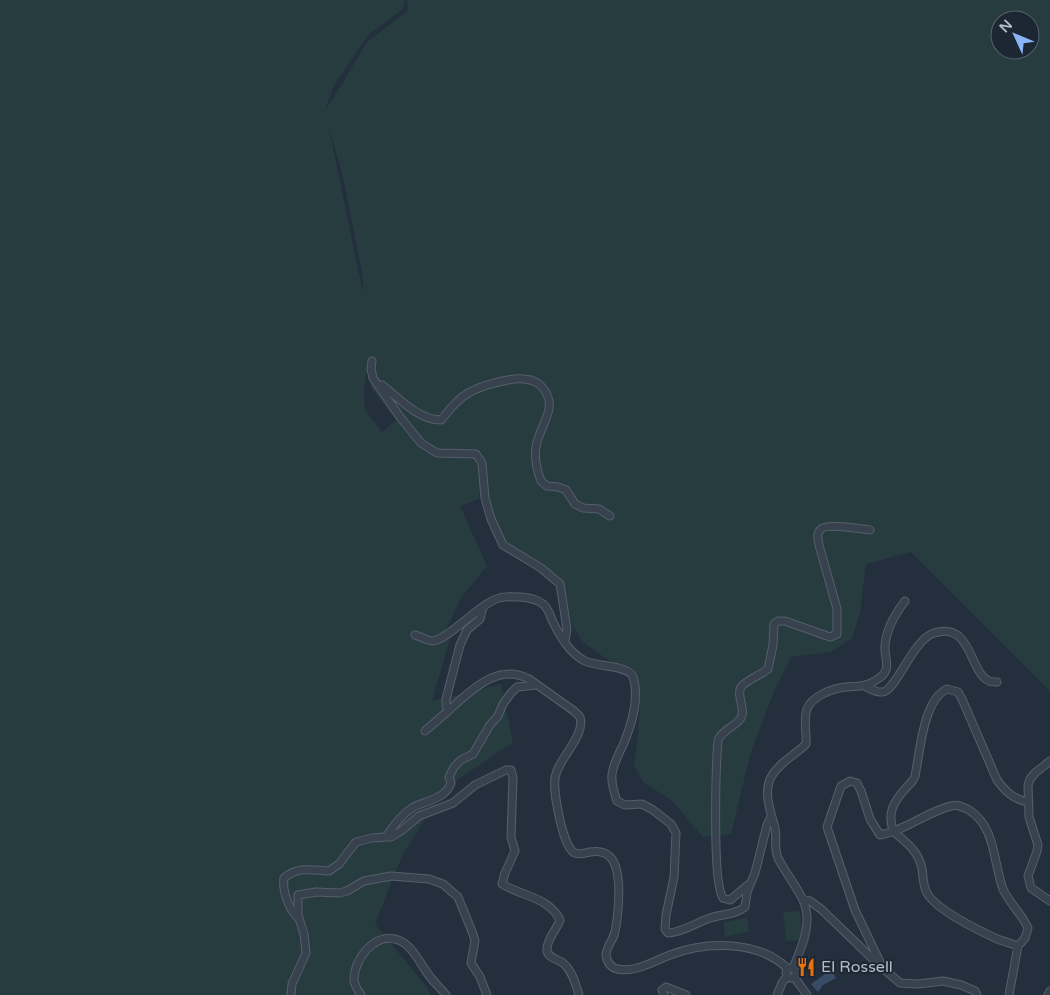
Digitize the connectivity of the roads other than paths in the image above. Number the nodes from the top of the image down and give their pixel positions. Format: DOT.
graph roads {
  1 [pos="372,361"];
  2 [pos="377,383"];
  3 [pos="610,516"];
  4 [pos="870,530"];
  5 [pos="905,601"];
  6 [pos="483,607"];
  7 [pos="415,634"];
  8 [pos="564,642"];
  9 [pos="996,682"];
  10 [pos="536,685"];
  11 [pos="864,686"];
  12 [pos="448,710"];
  13 [pos="425,730"];
  14 [pos="1050,761"];
  15 [pos="1028,802"];
  16 [pos="771,817"];
  17 [pos="894,832"];
  18 [pos="386,837"];
  19 [pos="753,878"];
  20 [pos="803,899"];
  21 [pos="1050,901"];
  22 [pos="299,919"];
  23 [pos="1018,946"];
  24 [pos="878,964"];
  25 [pos="790,973"];
  26 [pos="1050,991"];
  27 [pos="291,995"];
  28 [pos="360,995"];
  29 [pos="446,995"];
  30 [pos="488,995"];
  31 [pos="578,995"];
  32 [pos="664,995"];
  33 [pos="686,995"];
  34 [pos="777,995"];
  35 [pos="807,995"];
  36 [pos="977,995"];
  37 [pos="1008,995"];
  38 [pos="1048,995"];
  1 -- 2 [label="street"];
  2 -- 3 [label="street"];
  2 -- 8 [label="street"];
  4 -- 19 [label="street"];
  5 -- 11 [label="street"];
  6 -- 7 [label="street"];
  6 -- 8 [label="street"];
  6 -- 12 [label="street"];
  8 -- 19 [label="street"];
  9 -- 11 [label="street"];
  10 -- 12 [label="street"];
  10 -- 18 [label="street"];
  10 -- 25 [label="street"];
  11 -- 16 [label="street"];
  12 -- 13 [label="street"];
  14 -- 15 [label="street"];
  15 -- 17 [label="street"];
  15 -- 21 [label="street"];
  16 -- 19 [label="street"];
  16 -- 20 [label="street"];
  17 -- 23 [label="street"];
  17 -- 23 [label="street"];
  17 -- 24 [label="street"];
  18 -- 22 [label="street"];
  18 -- 31 [label="street"];
  20 -- 24 [label="street"];
  20 -- 25 [label="street"];
  22 -- 27 [label="street"];
  22 -- 30 [label="street"];
  23 -- 37 [label="street"];
  24 -- 36 [label="street"];
  25 -- 34 [label="street"];
  25 -- 35 [label="street"];
  26 -- 38 [label="street"];
  28 -- 29 [label="street"];
  32 -- 33 [label="street"];
}
